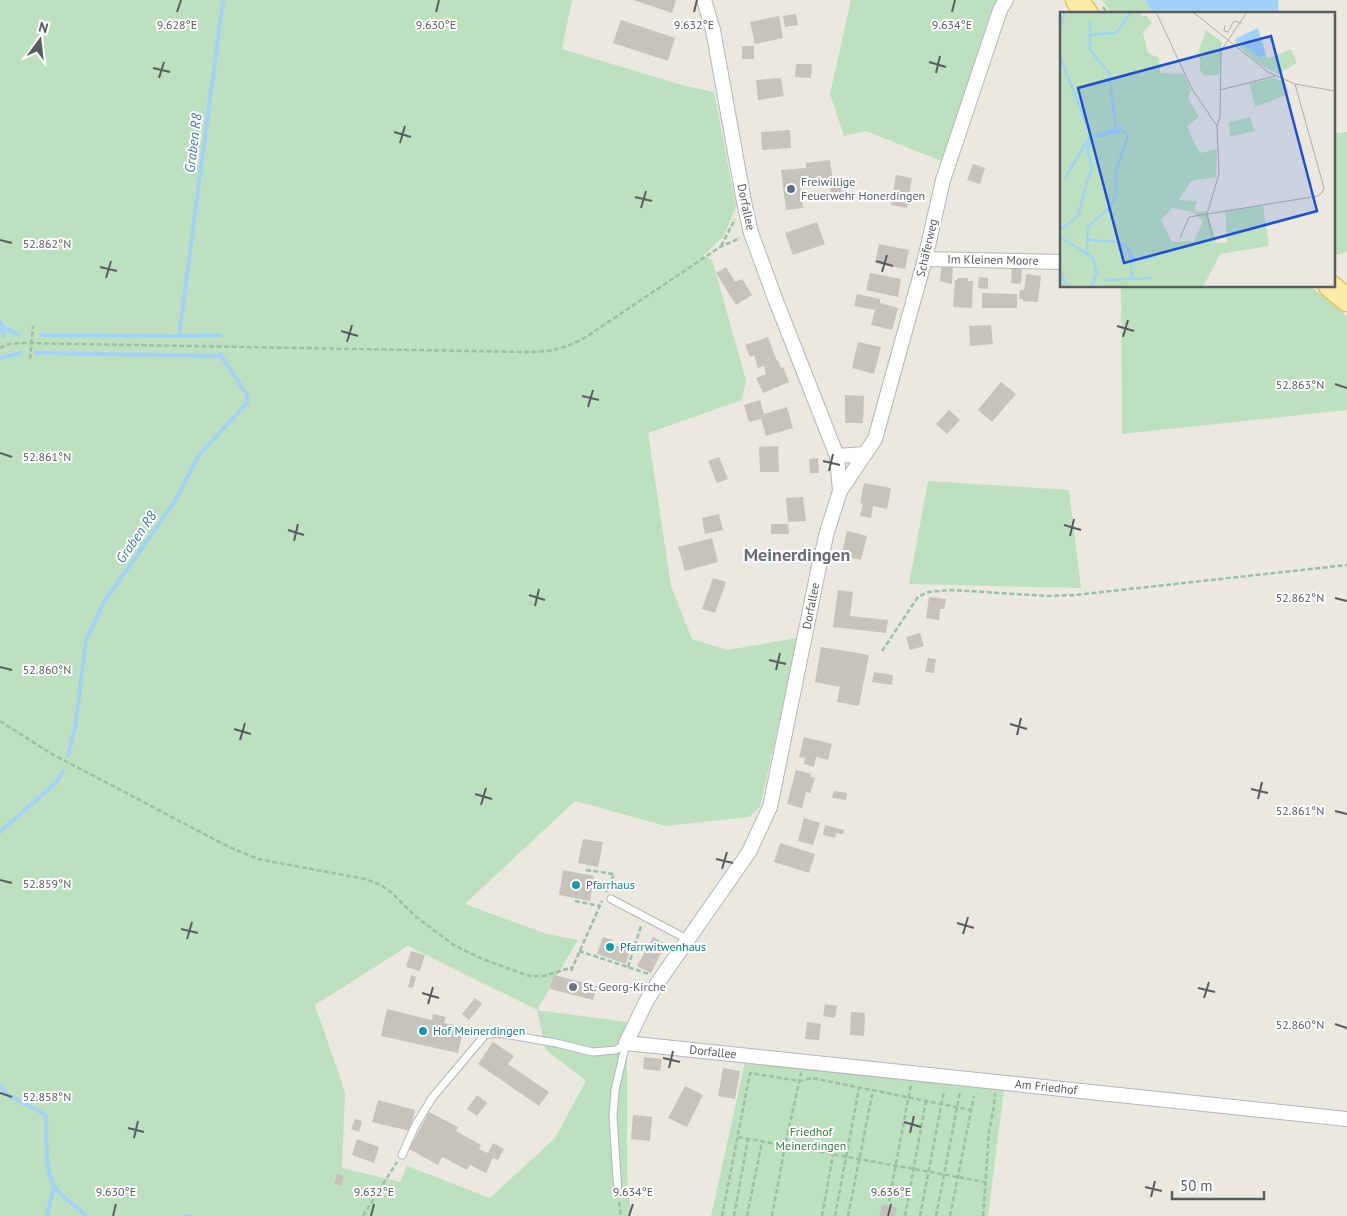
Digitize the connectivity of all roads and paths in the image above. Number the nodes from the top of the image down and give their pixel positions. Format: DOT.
graph roads {
  1 [pos="704,0"];
  2 [pos="1006,0"];
  3 [pos="1077,0"];
  4 [pos="1086,12"];
  5 [pos="744,202"];
  6 [pos="752,233"];
  7 [pos="720,247"];
  8 [pos="925,259"];
  9 [pos="1060,262"];
  10 [pos="1332,288"];
  11 [pos="1347,300"];
  12 [pos="33,326"];
  13 [pos="31,343"];
  14 [pos="0,348"];
  15 [pos="30,359"];
  16 [pos="865,454"];
  17 [pos="837,456"];
  18 [pos="840,491"];
  19 [pos="1347,565"];
  20 [pos="882,651"];
  21 [pos="0,721"];
  22 [pos="586,870"];
  23 [pos="611,900"];
  24 [pos="575,901"];
  25 [pos="600,906"];
  26 [pos="645,917"];
  27 [pos="687,939"];
  28 [pos="579,951"];
  29 [pos="628,967"];
  30 [pos="661,978"];
  31 [pos="626,1043"];
  32 [pos="744,1055"];
  33 [pos="804,1062"];
  34 [pos="913,1073"];
  35 [pos="800,1081"];
  36 [pos="996,1082"];
  37 [pos="859,1088"];
  38 [pos="873,1090"];
  39 [pos="944,1091"];
  40 [pos="960,1092"];
  41 [pos="974,1096"];
  42 [pos="908,1097"];
  43 [pos="926,1101"];
  44 [pos="941,1104"];
  45 [pos="957,1108"];
  46 [pos="971,1110"];
  47 [pos="1347,1119"];
  48 [pos="738,1137"];
  49 [pos="748,1139"];
  50 [pos="762,1142"];
  51 [pos="785,1146"];
  52 [pos="402,1155"];
  53 [pos="833,1155"];
  54 [pos="846,1157"];
  55 [pos="860,1160"];
  56 [pos="896,1166"];
  57 [pos="913,1169"];
  58 [pos="928,1172"];
  59 [pos="944,1175"];
  60 [pos="957,1178"];
  61 [pos="985,1182"];
  62 [pos="618,1193"];
  63 [pos="889,1200"];
  64 [pos="363,1216"];
  65 [pos="621,1216"];
  66 [pos="722,1216"];
  67 [pos="734,1216"];
  68 [pos="748,1216"];
  69 [pos="772,1216"];
  70 [pos="822,1216"];
  71 [pos="835,1216"];
  72 [pos="848,1216"];
  73 [pos="905,1216"];
  74 [pos="920,1216"];
  75 [pos="936,1216"];
  76 [pos="950,1216"];
  77 [pos="983,1216"];
  1 -- 5 [label="street, Dorfallee"];
  2 -- 8 [label="street, Schäferweg"];
  3 -- 4 [label="main road"];
  5 -- 6 [label="street, Dorfallee"];
  5 -- 7 [label="path"];
  6 -- 7 [label="path"];
  6 -- 17 [label="street, Dorfallee"];
  7 -- 13 [label="path"];
  8 -- 9 [label="street, Im Kleinen Moore"];
  8 -- 16 [label="street, Schäferweg"];
  10 -- 11 [label="main road"];
  12 -- 13 [label="path"];
  13 -- 14 [label="path"];
  13 -- 15 [label="path"];
  16 -- 17 [label="street"];
  16 -- 18 [label="street, Schäferweg"];
  17 -- 18 [label="street, Dorfallee"];
  18 -- 27 [label="street, Dorfallee"];
  19 -- 20 [label="path"];
  21 -- 28 [label="path"];
  22 -- 25 [label="path"];
  23 -- 26 [label="lane"];
  24 -- 25 [label="path"];
  25 -- 28 [label="path"];
  26 -- 27 [label="lane"];
  26 -- 29 [label="path"];
  27 -- 30 [label="street, Dorfallee"];
  28 -- 29 [label="path"];
  29 -- 30 [label="path"];
  30 -- 31 [label="street, Dorfallee"];
  31 -- 32 [label="street, Dorfallee"];
  31 -- 52 [label="lane"];
  31 -- 62 [label="lane"];
  32 -- 33 [label="street, Am Friedhof"];
  33 -- 34 [label="street, Am Friedhof"];
  33 -- 35 [label="path"];
  34 -- 36 [label="street, Am Friedhof"];
  34 -- 42 [label="path"];
  35 -- 37 [label="path"];
  35 -- 48 [label="path"];
  35 -- 51 [label="path"];
  36 -- 47 [label="street, Am Friedhof"];
  36 -- 61 [label="path"];
  37 -- 38 [label="path"];
  37 -- 54 [label="path"];
  38 -- 42 [label="path"];
  38 -- 55 [label="path"];
  39 -- 44 [label="path"];
  40 -- 45 [label="path"];
  41 -- 46 [label="path"];
  42 -- 43 [label="path"];
  42 -- 56 [label="path"];
  43 -- 44 [label="path"];
  43 -- 57 [label="path"];
  44 -- 45 [label="path"];
  44 -- 58 [label="path"];
  45 -- 46 [label="path"];
  45 -- 59 [label="path"];
  46 -- 60 [label="path"];
  48 -- 49 [label="path"];
  48 -- 66 [label="path"];
  49 -- 50 [label="path"];
  49 -- 67 [label="path"];
  50 -- 51 [label="path"];
  50 -- 68 [label="path"];
  51 -- 53 [label="path"];
  51 -- 69 [label="path"];
  52 -- 64 [label="path"];
  53 -- 54 [label="path"];
  53 -- 70 [label="path"];
  54 -- 55 [label="path"];
  54 -- 71 [label="path"];
  55 -- 56 [label="path"];
  55 -- 72 [label="path"];
  56 -- 57 [label="path"];
  56 -- 63 [label="path"];
  57 -- 58 [label="path"];
  57 -- 73 [label="path"];
  58 -- 59 [label="path"];
  58 -- 74 [label="path"];
  59 -- 60 [label="path"];
  59 -- 75 [label="path"];
  60 -- 61 [label="path"];
  60 -- 76 [label="path"];
  61 -- 77 [label="path"];
  62 -- 65 [label="path"];
}
